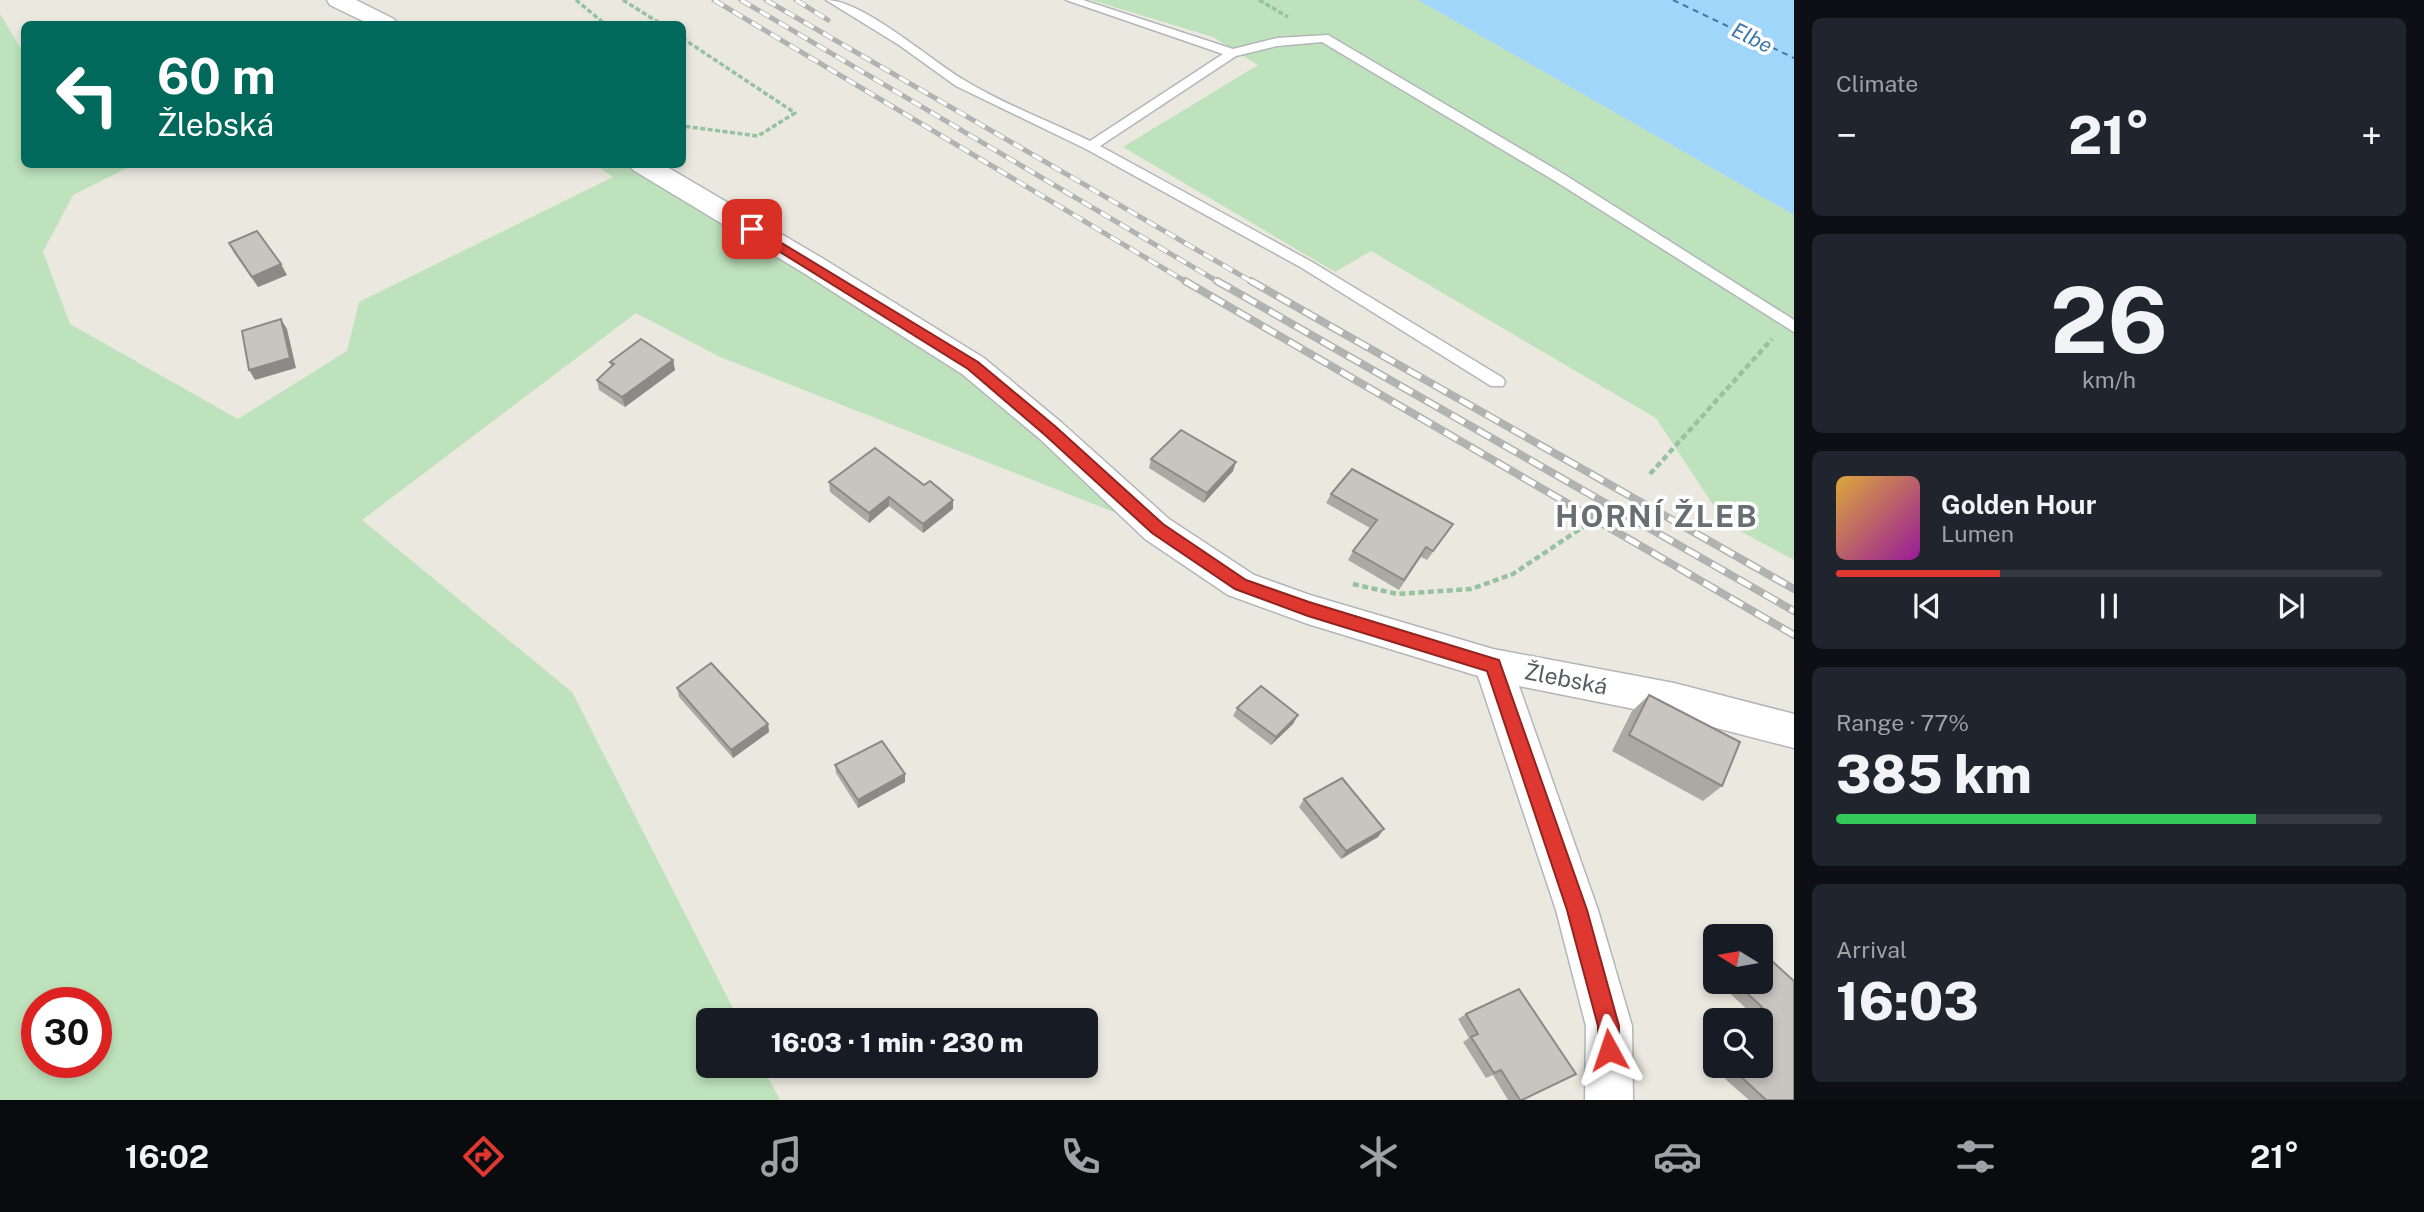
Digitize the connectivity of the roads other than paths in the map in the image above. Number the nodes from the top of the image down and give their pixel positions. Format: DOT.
graph roads {
  1 [pos="338,0"];
  2 [pos="832,0"];
  3 [pos="1072,0"];
  4 [pos="380,21"];
  5 [pos="1232,53"];
  6 [pos="1091,146"];
  7 [pos="649,168"];
  8 [pos="1790,325"];
  9 [pos="1497,382"];
  10 [pos="1493,666"];
  11 [pos="1794,731"];
  12 [pos="1609,1100"];
  1 -- 4 [label="street"];
  2 -- 6 [label="lane"];
  3 -- 5 [label="lane"];
  5 -- 6 [label="lane"];
  5 -- 8 [label="lane"];
  6 -- 9 [label="lane"];
  7 -- 10 [label="street, Žlebská"];
  10 -- 11 [label="street, Žlebská"];
  10 -- 12 [label="street"];
}
